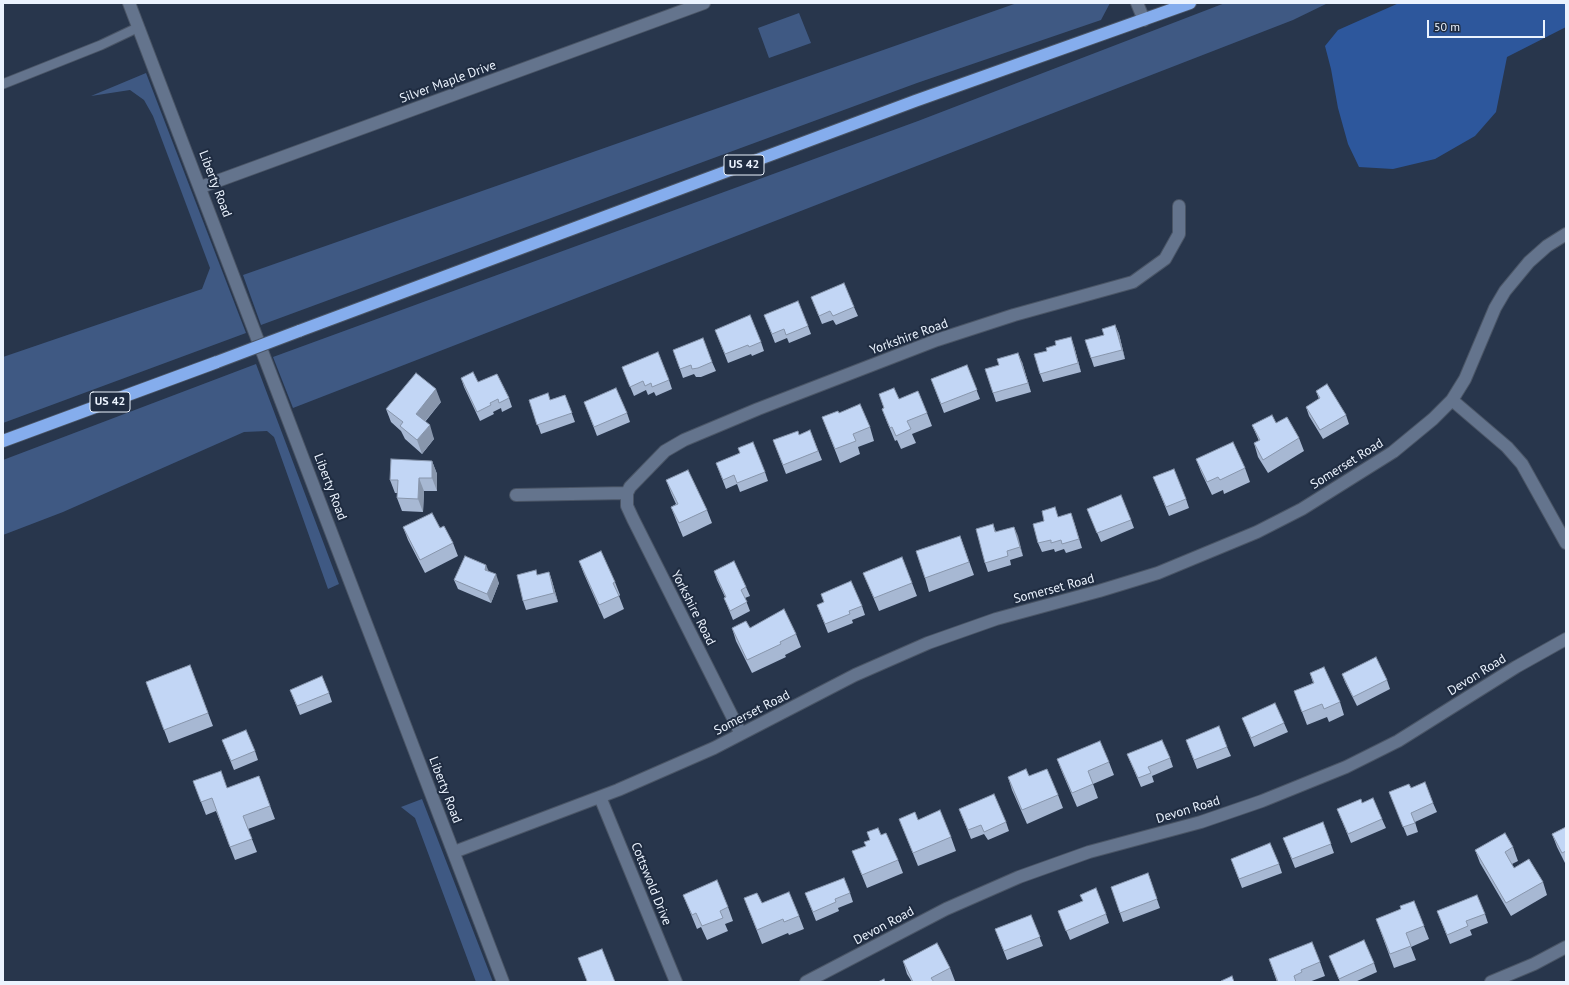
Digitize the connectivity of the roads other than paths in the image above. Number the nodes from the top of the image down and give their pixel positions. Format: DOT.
graph roads {
  1 [pos="129,3"];
  2 [pos="704,3"];
  3 [pos="1137,3"];
  4 [pos="1190,3"];
  5 [pos="1144,20"];
  6 [pos="139,27"];
  7 [pos="3,84"];
  8 [pos="201,188"];
  9 [pos="1180,206"];
  10 [pos="1566,234"];
  11 [pos="1452,400"];
  12 [pos="3,441"];
  13 [pos="627,493"];
  14 [pos="516,495"];
  15 [pos="1566,543"];
  16 [pos="1566,639"];
  17 [pos="741,734"];
  18 [pos="600,797"];
  19 [pos="454,852"];
  20 [pos="1566,947"];
  21 [pos="504,982"];
  22 [pos="676,982"];
  23 [pos="806,982"];
  24 [pos="1491,982"];
  1 -- 6 [label="street, Liberty Road"];
  2 -- 8 [label="street, Silver Maple Drive"];
  3 -- 5 [label="street"];
  4 -- 5 [label="highway, US 42"];
  5 -- 12 [label="highway, US 42, bridge"];
  6 -- 7 [label="lane"];
  6 -- 8 [label="street, Liberty Road"];
  8 -- 19 [label="street, Liberty Road"];
  9 -- 13 [label="street, Yorkshire Road"];
  10 -- 11 [label="street, Somerset Road"];
  11 -- 15 [label="street"];
  11 -- 17 [label="street, Somerset Road"];
  13 -- 14 [label="street"];
  13 -- 17 [label="street, Yorkshire Road"];
  16 -- 23 [label="street, Devon Road"];
  17 -- 18 [label="street, Somerset Road"];
  18 -- 19 [label="street, Somerset Road"];
  18 -- 22 [label="street, Cottswold Drive"];
  19 -- 21 [label="street, Liberty Road"];
  20 -- 24 [label="street"];
}
